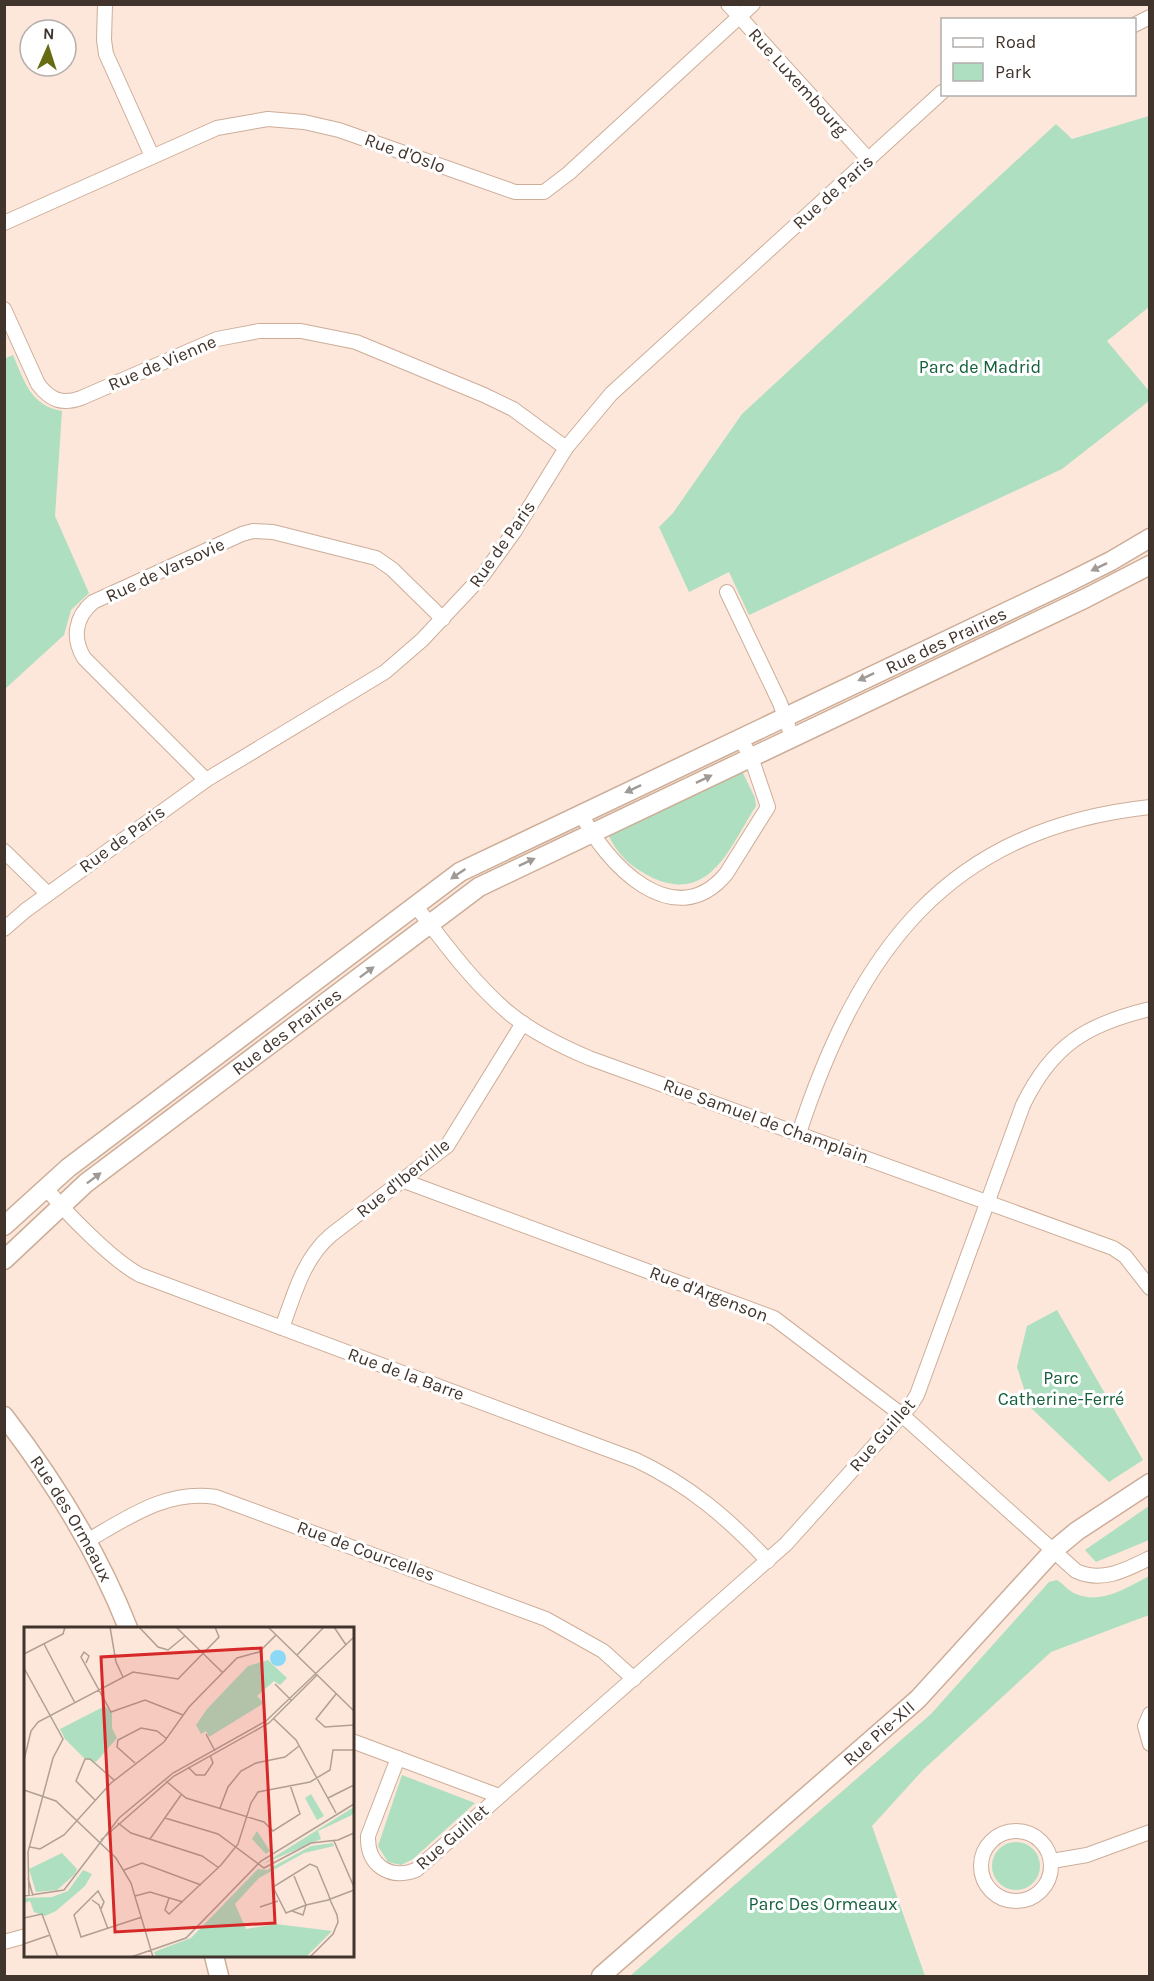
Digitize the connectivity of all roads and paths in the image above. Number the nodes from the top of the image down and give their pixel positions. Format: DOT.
graph roads {
  1 [pos="105,4"];
  2 [pos="728,4"];
  3 [pos="753,4"];
  4 [pos="740,17"];
  5 [pos="941,93"];
  6 [pos="152,156"];
  7 [pos="869,160"];
  8 [pos="4,223"];
  9 [pos="4,309"];
  10 [pos="566,448"];
  11 [pos="1149,538"];
  12 [pos="1149,565"];
  13 [pos="727,592"];
  14 [pos="443,619"];
  15 [pos="784,716"];
  16 [pos="792,736"];
  17 [pos="740,737"];
  18 [pos="749,757"];
  19 [pos="206,780"];
  20 [pos="1149,807"];
  21 [pos="581,813"];
  22 [pos="591,833"];
  23 [pos="4,850"];
  24 [pos="48,894"];
  25 [pos="415,905"];
  26 [pos="430,924"];
  27 [pos="4,929"];
  28 [pos="1149,1009"];
  29 [pos="523,1023"];
  30 [pos="799,1133"];
  31 [pos="404,1181"];
  32 [pos="46,1188"];
  33 [pos="988,1201"];
  34 [pos="61,1206"];
  35 [pos="4,1226"];
  36 [pos="4,1260"];
  37 [pos="1149,1288"];
  38 [pos="282,1328"];
  39 [pos="902,1415"];
  40 [pos="4,1416"];
  41 [pos="1149,1484"];
  42 [pos="87,1541"];
  43 [pos="1054,1551"];
  44 [pos="1149,1558"];
  45 [pos="768,1561"];
  46 [pos="127,1627"];
  47 [pos="634,1678"];
  48 [pos="1149,1714"];
  49 [pos="354,1742"];
  50 [pos="1149,1744"];
  51 [pos="398,1758"];
  52 [pos="499,1796"];
  53 [pos="1149,1832"];
  54 [pos="1052,1861"];
  55 [pos="24,1937"];
  56 [pos="4,1942"];
  57 [pos="214,1957"];
  58 [pos="219,1977"];
  59 [pos="601,1977"];
  1 -- 6 [label="street"];
  2 -- 4 [label="street, Rue Luxembourg"];
  3 -- 4 [label="street, Rue d'Oslo"];
  4 -- 6 [label="street, Rue d'Oslo"];
  4 -- 7 [label="street, Rue Luxembourg"];
  5 -- 7 [label="street, Rue de Paris"];
  6 -- 8 [label="street, Rue d'Oslo"];
  7 -- 10 [label="street, Rue de Paris"];
  9 -- 10 [label="street, Rue de Vienne"];
  10 -- 14 [label="street, Rue de Paris"];
  11 -- 15 [label="street, Rue des Prairies, one-way"];
  12 -- 16 [label="street, Rue des Prairies"];
  13 -- 15 [label="street"];
  14 -- 19 [label="street, Rue de Paris"];
  14 -- 19 [label="street, Rue de Varsovie"];
  15 -- 16 [label="street"];
  15 -- 17 [label="street, Rue des Prairies"];
  16 -- 18 [label="street, Rue des Prairies"];
  17 -- 18 [label="street"];
  17 -- 21 [label="street, Rue des Prairies, one-way"];
  22 -- 18 [label="street, Rue des Prairies, one-way"];
  18 -- 22 [label="street"];
  19 -- 24 [label="street, Rue de Paris"];
  20 -- 30 [label="street"];
  21 -- 22 [label="street"];
  21 -- 25 [label="street, Rue des Prairies, one-way"];
  26 -- 22 [label="street, Rue des Prairies, one-way"];
  23 -- 24 [label="street"];
  24 -- 27 [label="street, Rue de Paris"];
  25 -- 26 [label="street, Rue Samuel de Champlain"];
  25 -- 32 [label="street, Rue des Prairies"];
  26 -- 29 [label="street, Rue Samuel de Champlain"];
  34 -- 26 [label="street, Rue des Prairies, one-way"];
  28 -- 33 [label="street, Rue Guillet"];
  29 -- 30 [label="street, Rue Samuel de Champlain"];
  29 -- 31 [label="street, Rue d'Iberville"];
  30 -- 33 [label="street, Rue Samuel de Champlain"];
  31 -- 38 [label="street, Rue d'Iberville"];
  31 -- 39 [label="street, Rue d'Argenson"];
  32 -- 34 [label="street, Rue de la Barre"];
  32 -- 35 [label="street, Rue des Prairies"];
  33 -- 37 [label="street, Rue Samuel de Champlain"];
  33 -- 39 [label="street, Rue Guillet"];
  34 -- 36 [label="street, Rue des Prairies"];
  34 -- 38 [label="street, Rue de la Barre"];
  38 -- 45 [label="street, Rue de la Barre"];
  39 -- 43 [label="street, Rue d'Argenson"];
  39 -- 45 [label="street, Rue Guillet"];
  40 -- 42 [label="street, Rue des Ormeaux"];
  41 -- 43 [label="street, Rue Pie-XII"];
  42 -- 46 [label="street, Rue des Ormeaux"];
  42 -- 47 [label="street, Rue de Courcelles"];
  43 -- 44 [label="street, Rue d'Argenson"];
  43 -- 59 [label="street, Rue Pie-XII"];
  45 -- 47 [label="street, Rue Guillet"];
  47 -- 52 [label="street, Rue Guillet"];
  48 -- 50 [label="street"];
  49 -- 51 [label="street, Rue Guillet"];
  51 -- 52 [label="street, Rue Guillet"];
  51 -- 52 [label="street, Rue Guillet"];
  53 -- 54 [label="street"];
  54 -- 54 [label="street"];
  55 -- 56 [label="street"];
  57 -- 58 [label="street"];
}
